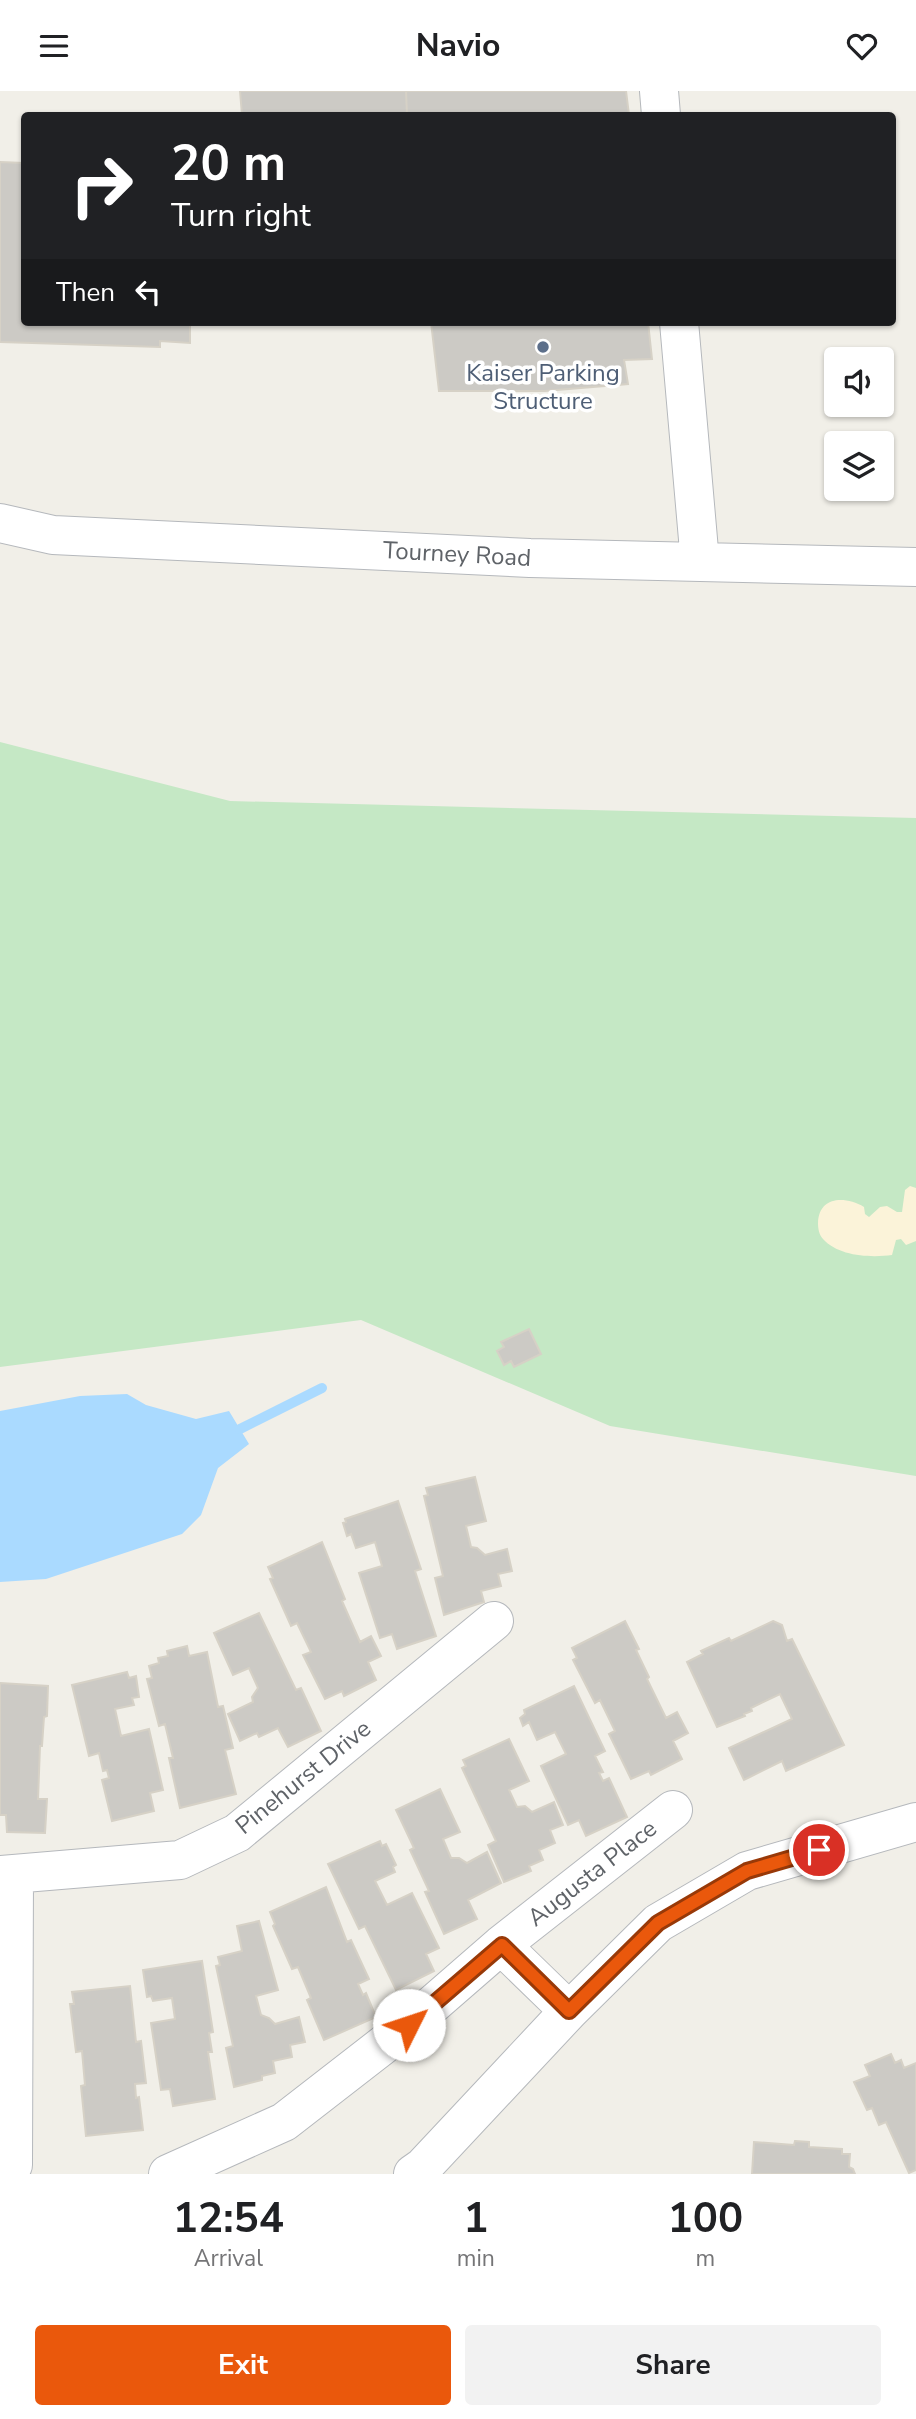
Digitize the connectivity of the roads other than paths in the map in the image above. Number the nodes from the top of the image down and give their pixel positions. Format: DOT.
graph roads {
  1 [pos="659,91"];
  2 [pos="661,112"];
  3 [pos="679,326"];
  4 [pos="0,523"];
  5 [pos="700,562"];
  6 [pos="916,567"];
  7 [pos="494,1621"];
  8 [pos="673,1810"];
  9 [pos="916,1822"];
  10 [pos="7,1875"];
  11 [pos="502,1945"];
  12 [pos="569,2011"];
  13 [pos="16,2168"];
  14 [pos="169,2174"];
  15 [pos="413,2174"];
  1 -- 2 [label="street"];
  3 -- 5 [label="street"];
  4 -- 5 [label="street, Tourney Road"];
  5 -- 6 [label="street, Tourney Road"];
  7 -- 10 [label="street, Pinehurst Drive"];
  8 -- 11 [label="street, Augusta Place"];
  9 -- 12 [label="street"];
  10 -- 13 [label="street"];
  11 -- 12 [label="street"];
  11 -- 14 [label="street, Augusta Place"];
  12 -- 15 [label="street"];
}
